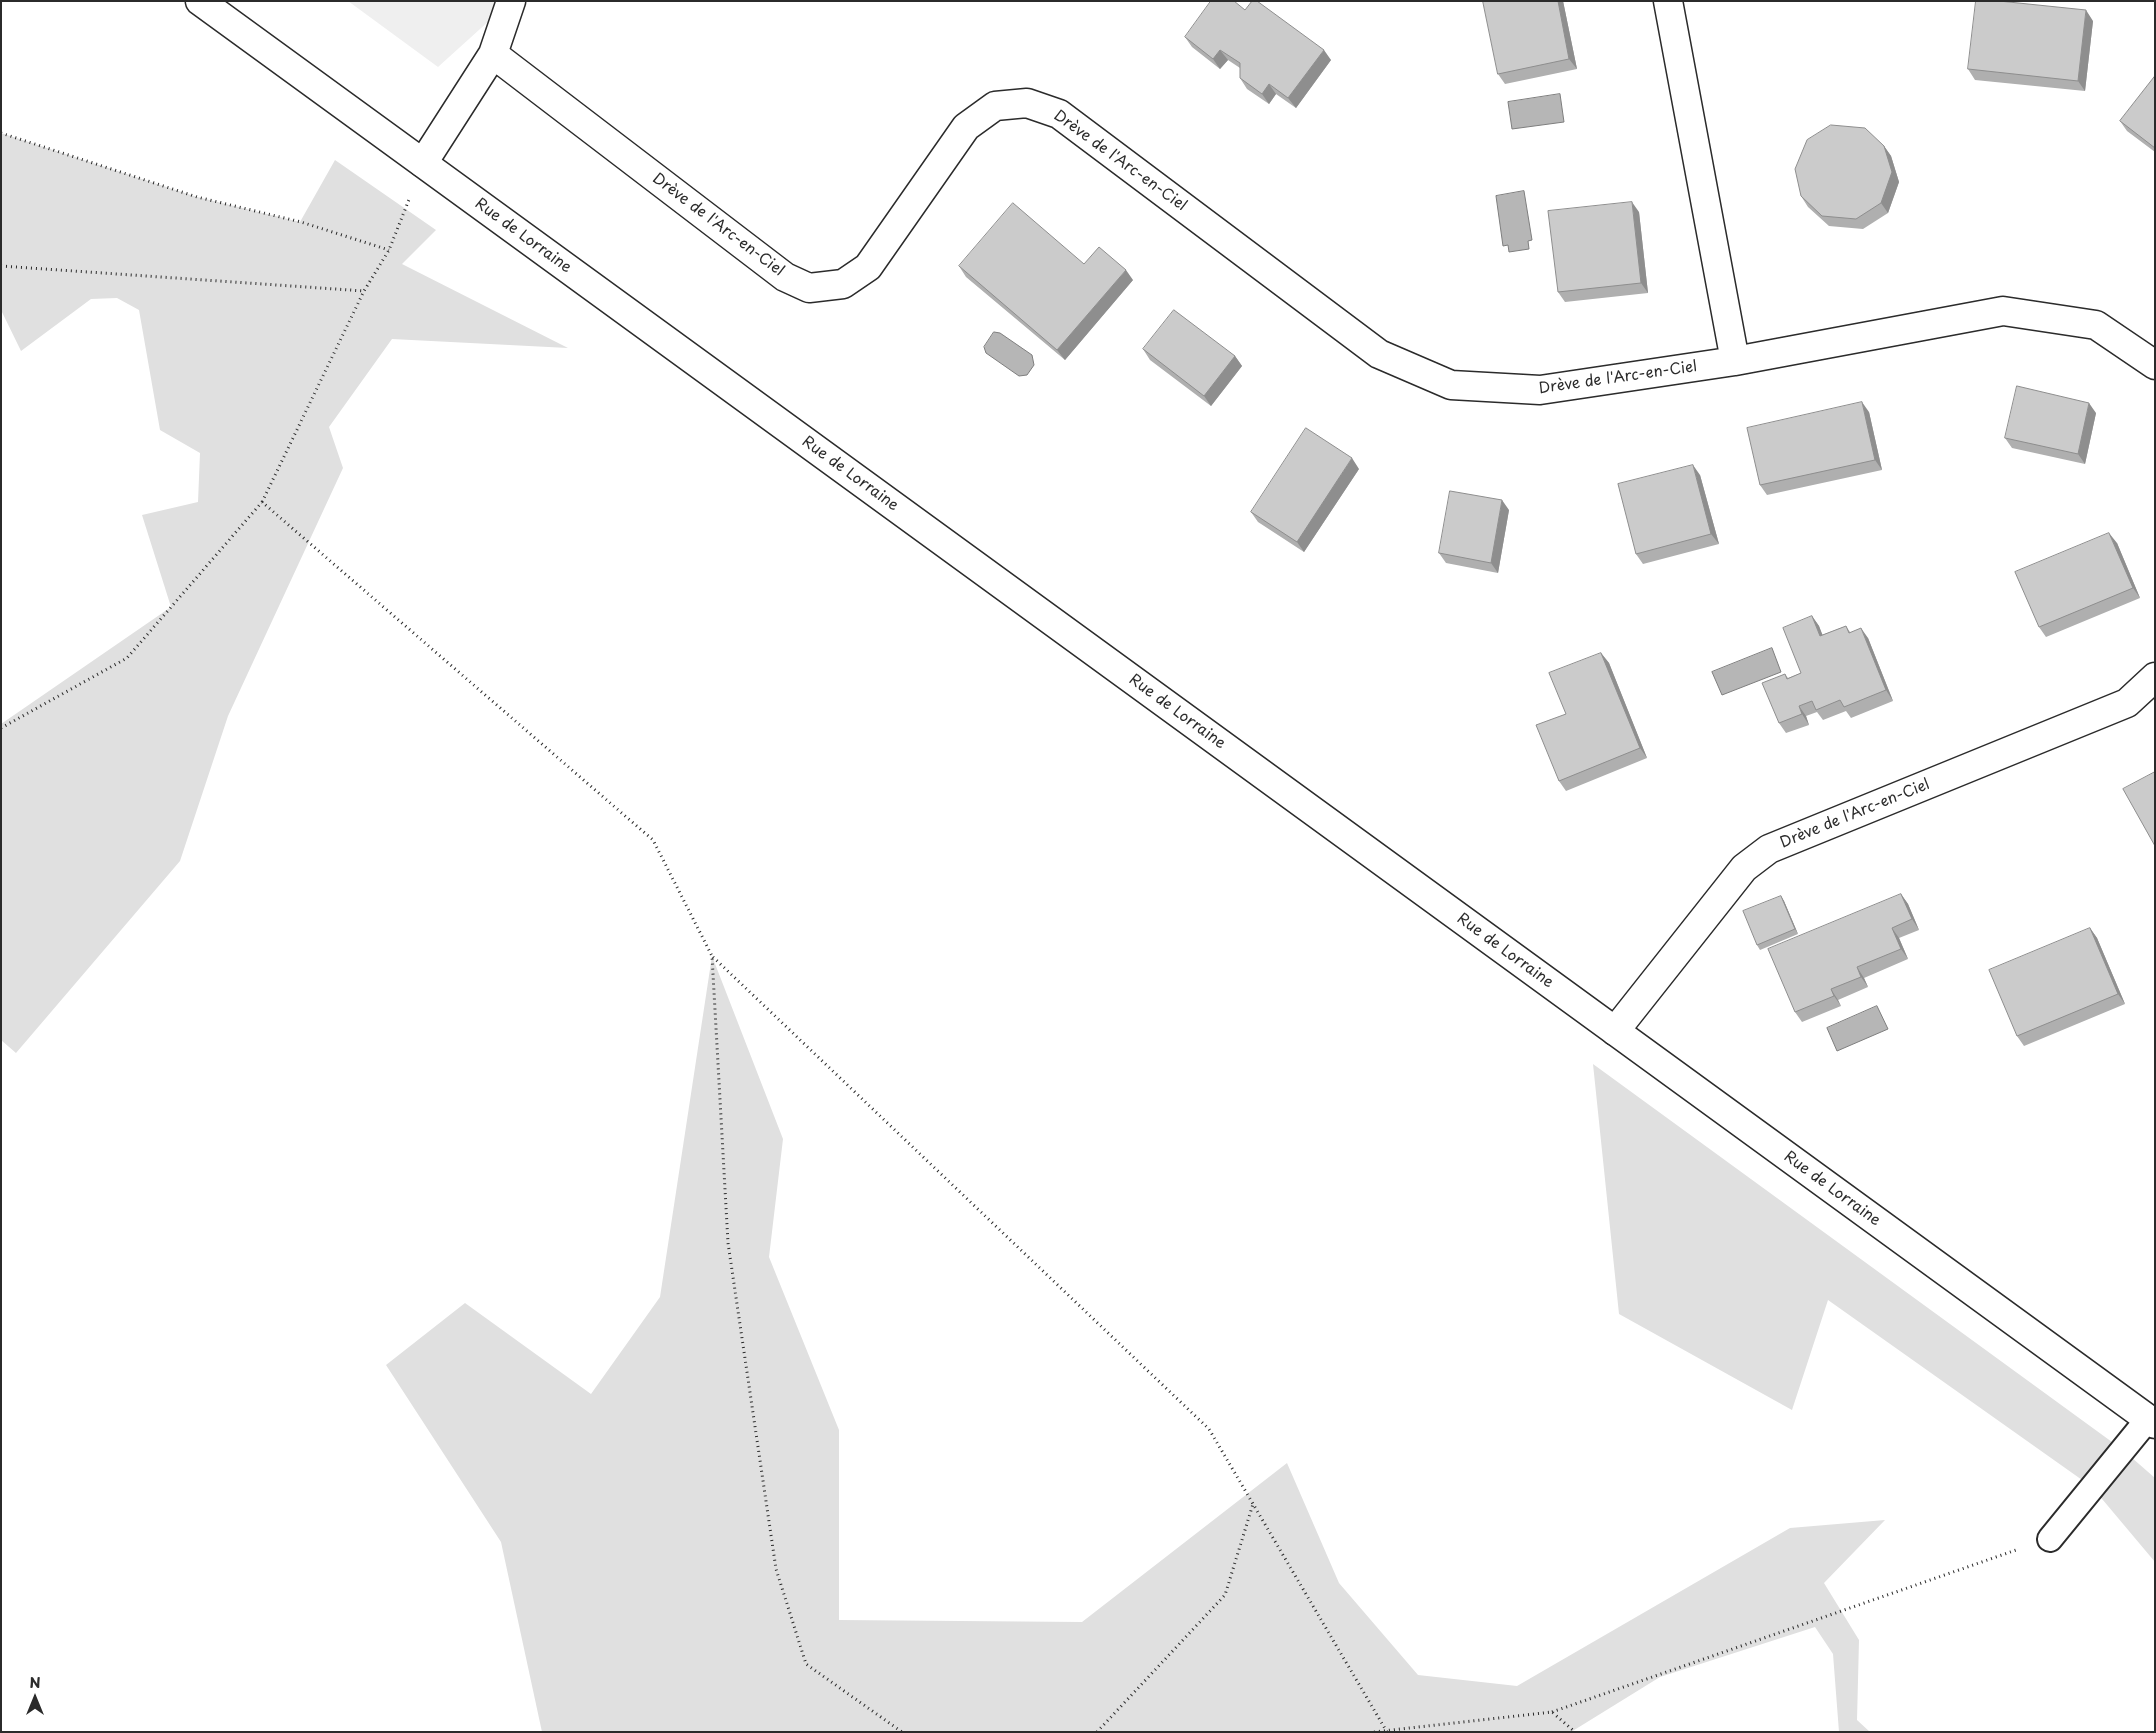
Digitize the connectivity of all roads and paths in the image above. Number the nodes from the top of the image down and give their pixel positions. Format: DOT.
graph roads {
  1 [pos="200,1"];
  2 [pos="511,1"];
  3 [pos="1668,1"];
  4 [pos="492,54"];
  5 [pos="1,133"];
  6 [pos="423,163"];
  7 [pos="389,250"];
  8 [pos="1,266"];
  9 [pos="364,291"];
  10 [pos="1735,361"];
  11 [pos="2155,365"];
  12 [pos="262,502"];
  13 [pos="2155,677"];
  14 [pos="1,728"];
  15 [pos="712,956"];
  16 [pos="1615,1031"];
  17 [pos="2151,1421"];
  18 [pos="1253,1504"];
  19 [pos="2050,1539"];
  20 [pos="1552,1712"];
  21 [pos="902,1732"];
  22 [pos="1097,1732"];
  23 [pos="1374,1732"];
  24 [pos="1387,1732"];
  25 [pos="1575,1732"];
  1 -- 6 [label="street, Rue de Lorraine"];
  2 -- 4 [label="street"];
  3 -- 10 [label="street"];
  4 -- 6 [label="street"];
  4 -- 10 [label="street, Drève de l'Arc-en-Ciel"];
  5 -- 7 [label="path"];
  6 -- 7 [label="path"];
  6 -- 16 [label="street, Rue de Lorraine"];
  7 -- 9 [label="path"];
  8 -- 9 [label="path"];
  9 -- 12 [label="path"];
  10 -- 11 [label="street, Drève de l'Arc-en-Ciel"];
  12 -- 14 [label="path"];
  12 -- 15 [label="path"];
  13 -- 16 [label="street, Drève de l'Arc-en-Ciel"];
  15 -- 18 [label="path"];
  15 -- 21 [label="path"];
  16 -- 17 [label="street, Rue de Lorraine"];
  17 -- 19 [label="lane"];
  18 -- 22 [label="path"];
  18 -- 24 [label="path"];
  19 -- 20 [label="path"];
  20 -- 24 [label="path"];
  20 -- 25 [label="path"];
  23 -- 24 [label="path"];
}
